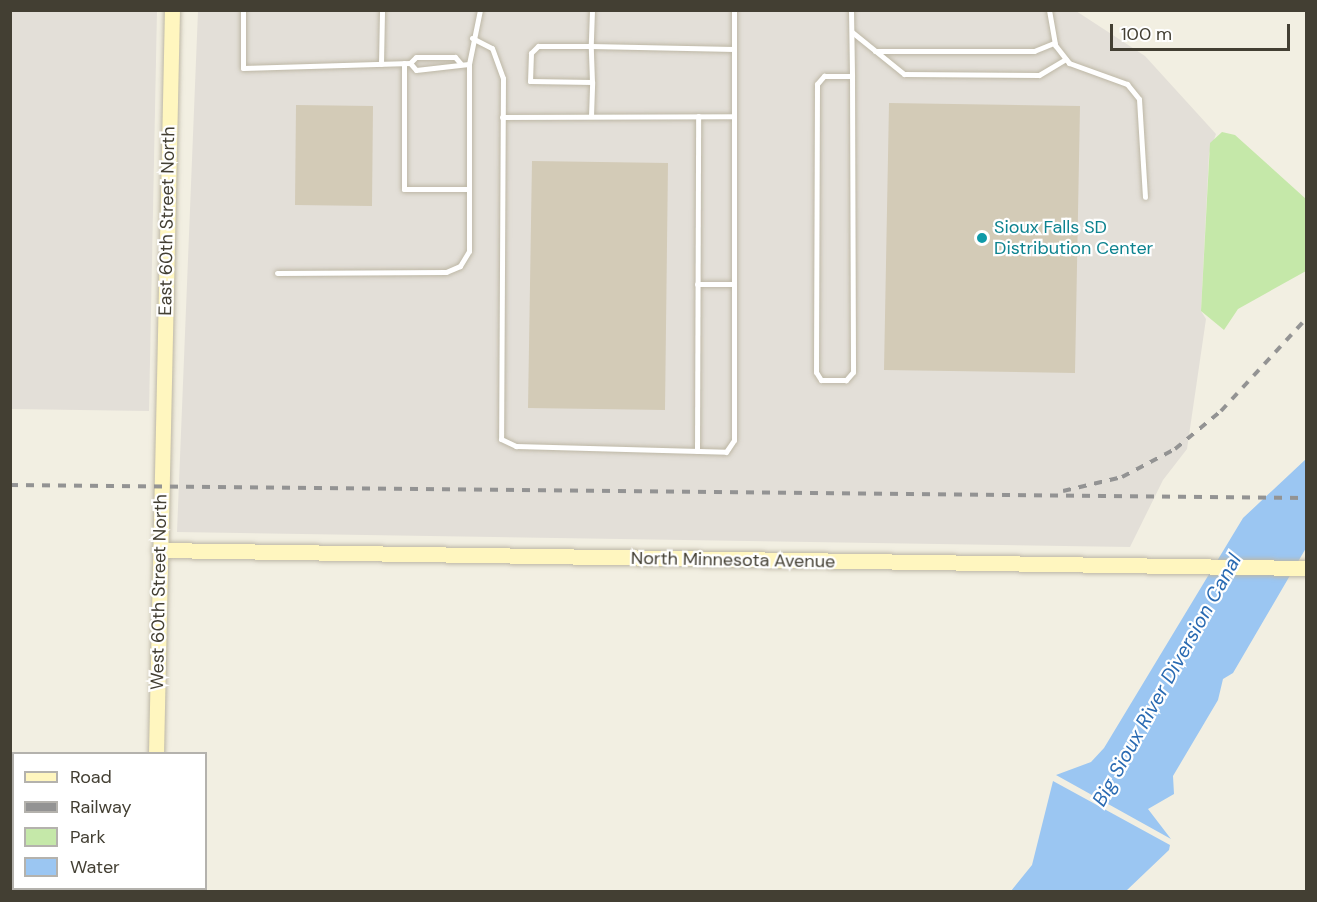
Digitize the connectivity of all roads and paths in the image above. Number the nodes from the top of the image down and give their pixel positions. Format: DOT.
graph roads {
  1 [pos="172,10"];
  2 [pos="243,10"];
  3 [pos="382,10"];
  4 [pos="480,10"];
  5 [pos="592,10"];
  6 [pos="734,10"];
  7 [pos="851,10"];
  8 [pos="1049,10"];
  9 [pos="852,32"];
  10 [pos="472,38"];
  11 [pos="1054,43"];
  12 [pos="591,46"];
  13 [pos="734,49"];
  14 [pos="875,51"];
  15 [pos="1066,59"];
  16 [pos="407,63"];
  17 [pos="381,64"];
  18 [pos="461,64"];
  19 [pos="469,64"];
  20 [pos="852,76"];
  21 [pos="592,82"];
  22 [pos="591,116"];
  23 [pos="698,116"];
  24 [pos="734,116"];
  25 [pos="502,117"];
  26 [pos="469,189"];
  27 [pos="1145,197"];
  28 [pos="277,273"];
  29 [pos="697,284"];
  30 [pos="734,284"];
  31 [pos="162,431"];
  32 [pos="697,451"];
  33 [pos="159,550"];
  34 [pos="1306,568"];
  35 [pos="156,752"];
  1 -- 31 [label="main road, East 60th Street North"];
  2 -- 17 [label="lane"];
  3 -- 17 [label="lane"];
  4 -- 10 [label="lane"];
  5 -- 12 [label="lane"];
  6 -- 13 [label="lane"];
  7 -- 9 [label="lane"];
  8 -- 11 [label="lane"];
  9 -- 14 [label="lane"];
  9 -- 20 [label="lane"];
  10 -- 19 [label="lane"];
  10 -- 25 [label="lane"];
  11 -- 14 [label="lane"];
  11 -- 15 [label="lane"];
  12 -- 13 [label="lane"];
  12 -- 21 [label="lane"];
  12 -- 21 [label="lane"];
  13 -- 24 [label="lane"];
  14 -- 15 [label="lane"];
  15 -- 27 [label="lane"];
  16 -- 17 [label="lane"];
  16 -- 18 [label="lane"];
  16 -- 18 [label="lane"];
  16 -- 26 [label="lane"];
  18 -- 19 [label="lane"];
  19 -- 26 [label="lane"];
  20 -- 20 [label="lane"];
  21 -- 22 [label="lane"];
  22 -- 23 [label="lane"];
  22 -- 25 [label="lane"];
  23 -- 24 [label="lane"];
  23 -- 29 [label="lane"];
  24 -- 30 [label="lane"];
  25 -- 32 [label="lane"];
  26 -- 28 [label="lane"];
  29 -- 30 [label="lane"];
  29 -- 32 [label="lane"];
  30 -- 32 [label="lane"];
  31 -- 33 [label="main road, West 60th Street North"];
  33 -- 34 [label="main road, North Minnesota Avenue"];
  33 -- 35 [label="main road, West 60th Street North"];
}
